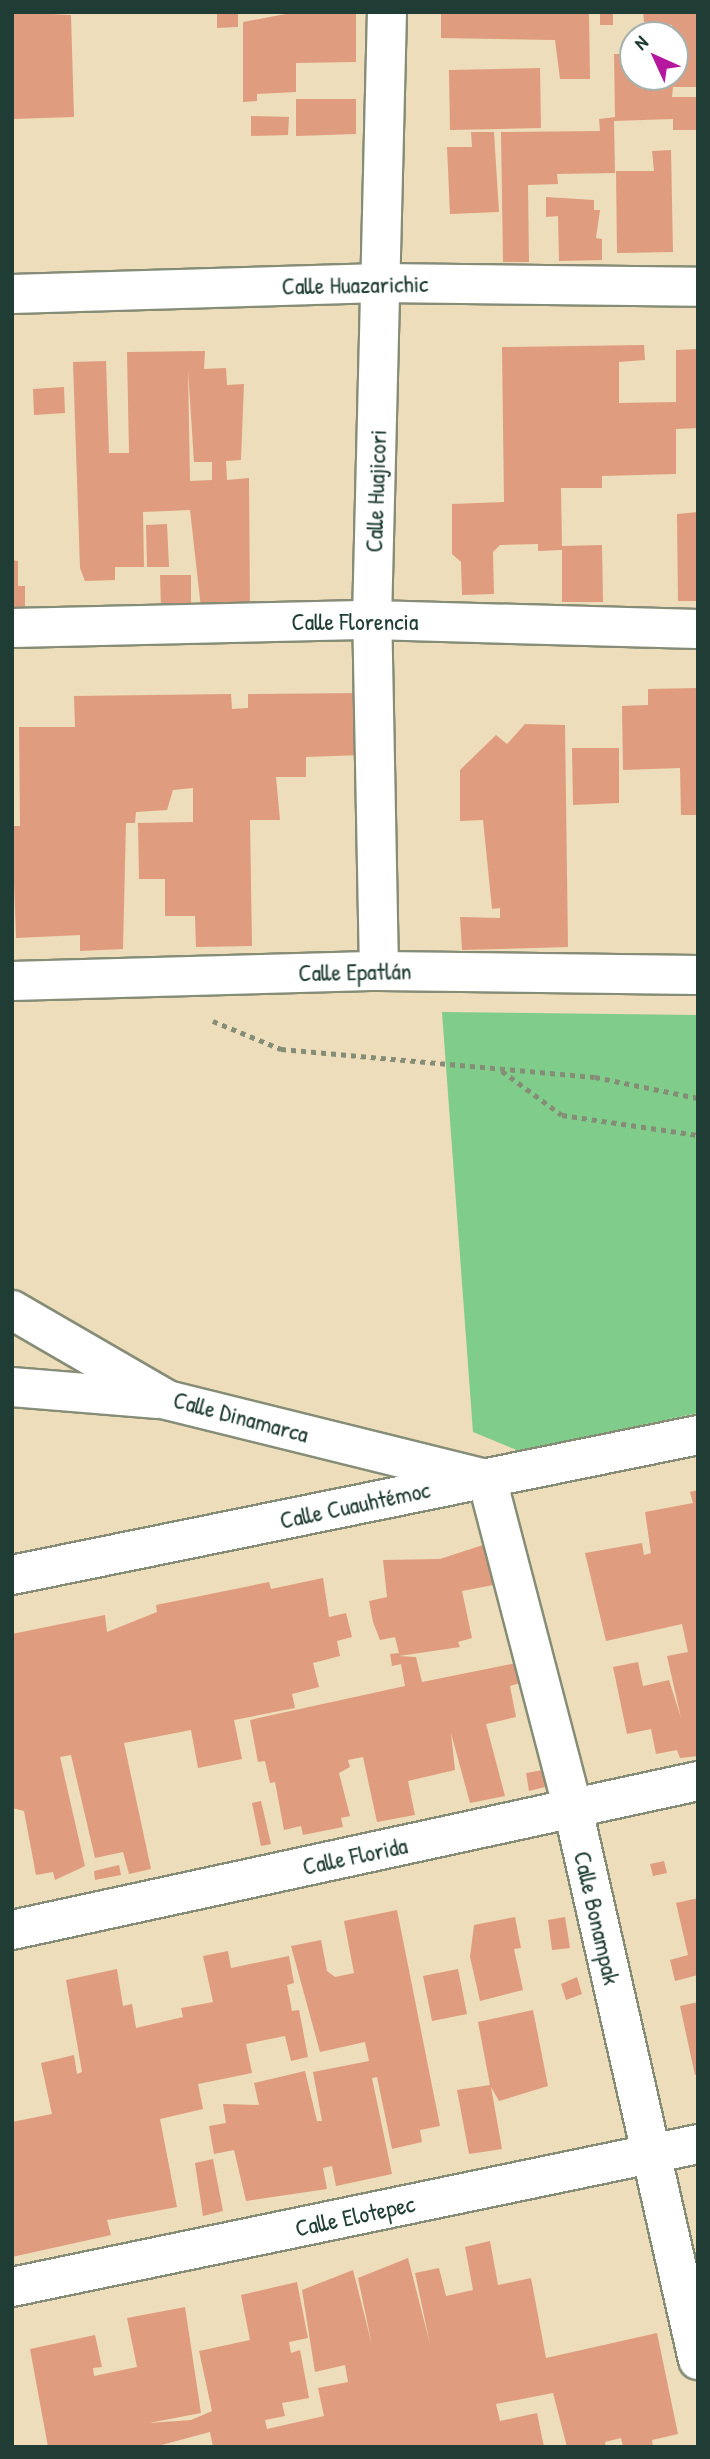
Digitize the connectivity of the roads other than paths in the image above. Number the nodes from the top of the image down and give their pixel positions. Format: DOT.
graph roads {
  1 [pos="387,12"];
  2 [pos="381,283"];
  3 [pos="698,287"];
  4 [pos="12,294"];
  5 [pos="372,620"];
  6 [pos="12,628"];
  7 [pos="698,629"];
  8 [pos="379,971"];
  9 [pos="698,975"];
  10 [pos="12,981"];
  11 [pos="12,1310"];
  12 [pos="12,1387"];
  13 [pos="167,1399"];
  14 [pos="698,1435"];
  15 [pos="487,1479"];
  16 [pos="12,1575"];
  17 [pos="698,1781"];
  18 [pos="573,1808"];
  19 [pos="12,1930"];
  20 [pos="698,2144"];
  21 [pos="650,2155"];
  22 [pos="12,2287"];
  23 [pos="698,2360"];
  1 -- 2 [label="street, Calle Huajicori"];
  2 -- 3 [label="street, Calle Huazarichic"];
  2 -- 4 [label="street, Calle Huazarichic"];
  2 -- 5 [label="street, Calle Huajicori"];
  5 -- 6 [label="street, Calle Florencia"];
  5 -- 7 [label="street, Calle Florencia"];
  5 -- 8 [label="street, Calle Huajicori"];
  8 -- 9 [label="street, Calle Epatlán"];
  8 -- 10 [label="street, Calle Epatlán"];
  11 -- 13 [label="street, Calle Dinamarca"];
  12 -- 13 [label="street"];
  13 -- 15 [label="street, Calle Dinamarca"];
  14 -- 15 [label="street, Calle Cuauhtémoc"];
  15 -- 16 [label="street, Calle Cuauhtémoc"];
  15 -- 18 [label="street, Calle Bonampak"];
  17 -- 18 [label="street, Calle Florida"];
  18 -- 19 [label="street, Calle Florida"];
  18 -- 21 [label="street, Calle Bonampak"];
  20 -- 21 [label="street, Calle Elotepec"];
  21 -- 22 [label="street, Calle Elotepec"];
  21 -- 23 [label="street, Calle Bonampak"];
}
